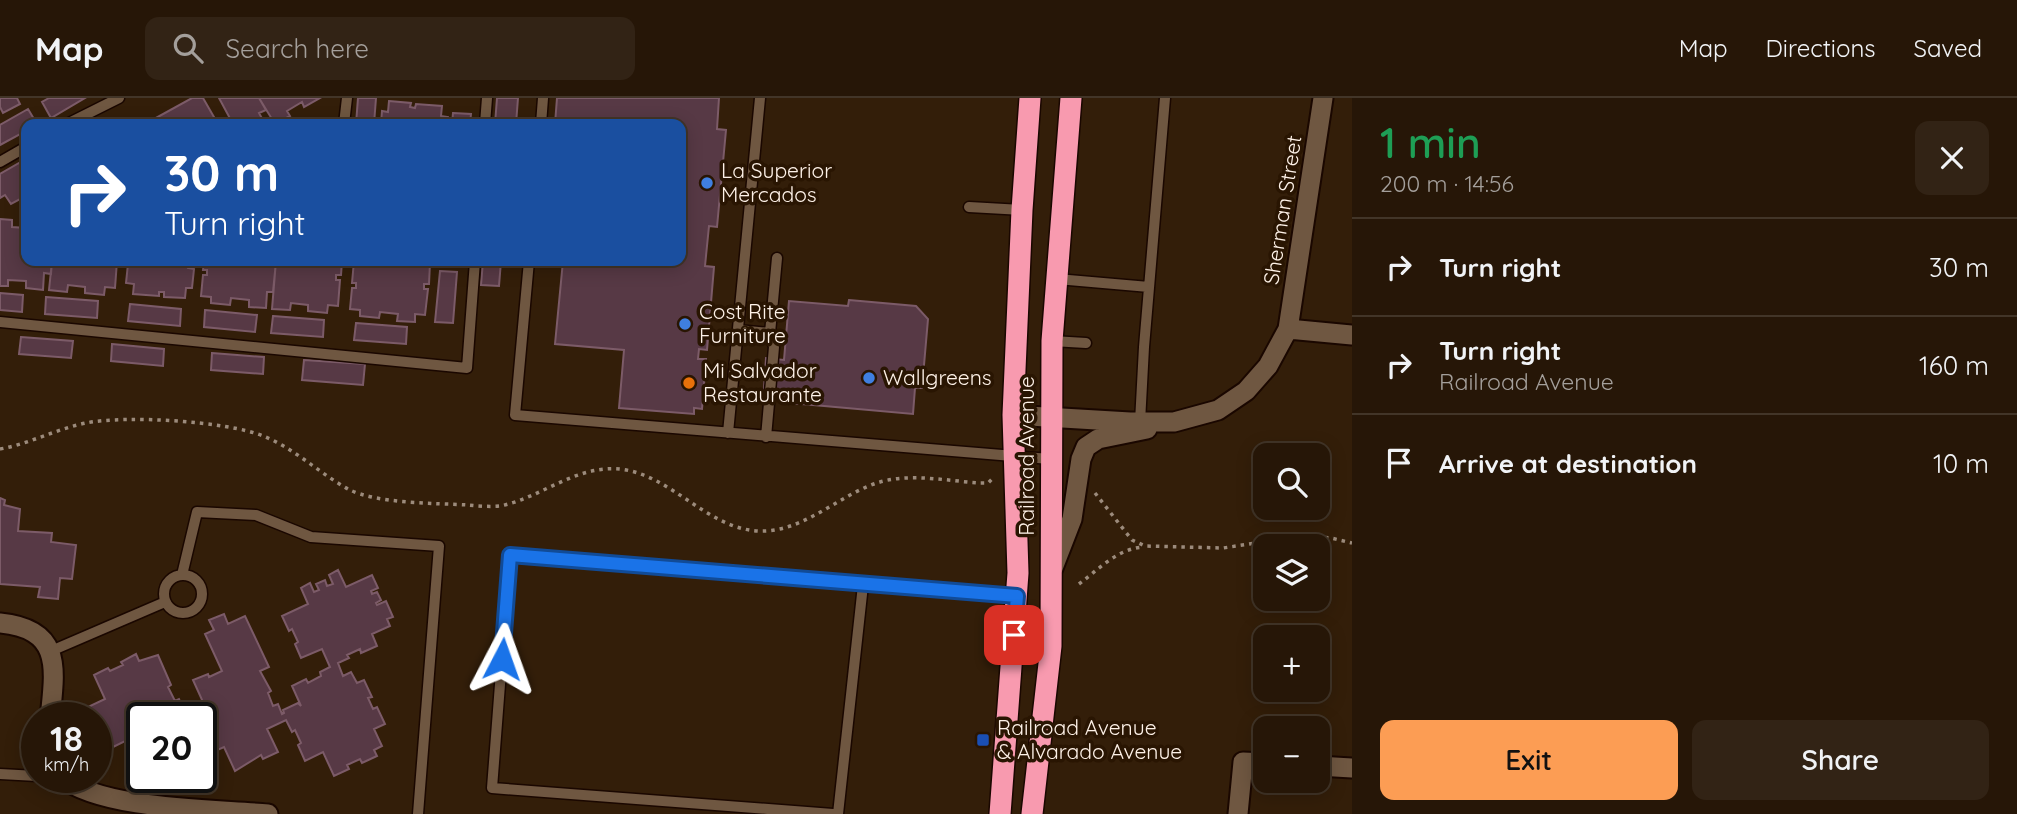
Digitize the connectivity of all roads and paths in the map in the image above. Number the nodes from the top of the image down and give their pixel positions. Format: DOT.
graph roads {
  1 [pos="120,98"];
  2 [pos="347,98"];
  3 [pos="487,98"];
  4 [pos="543,98"];
  5 [pos="760,98"];
  6 [pos="1030,98"];
  7 [pos="1071,98"];
  8 [pos="1165,98"];
  9 [pos="1322,98"];
  10 [pos="77,119"];
  11 [pos="345,119"];
  12 [pos="485,119"];
  13 [pos="541,119"];
  14 [pos="21,150"];
  15 [pos="0,162"];
  16 [pos="969,207"];
  17 [pos="1022,210"];
  18 [pos="777,258"];
  19 [pos="475,266"];
  20 [pos="529,266"];
  21 [pos="1057,279"];
  22 [pos="1149,287"];
  23 [pos="0,322"];
  24 [pos="1288,329"];
  25 [pos="738,330"];
  26 [pos="770,333"];
  27 [pos="1352,335"];
  28 [pos="1052,341"];
  29 [pos="1086,343"];
  30 [pos="1013,415"];
  31 [pos="1051,416"];
  32 [pos="1140,422"];
  33 [pos="1174,422"];
  34 [pos="728,433"];
  35 [pos="766,437"];
  36 [pos="0,449"];
  37 [pos="1050,459"];
  38 [pos="1015,465"];
  39 [pos="1079,471"];
  40 [pos="1352,543"];
  41 [pos="1145,546"];
  42 [pos="1051,572"];
  43 [pos="182,575"];
  44 [pos="1079,584"];
  45 [pos="863,585"];
  46 [pos="1017,596"];
  47 [pos="165,602"];
  48 [pos="0,623"];
  49 [pos="51,651"];
  50 [pos="52,702"];
  51 [pos="1253,763"];
  52 [pos="1330,767"];
  53 [pos="1352,768"];
  54 [pos="0,774"];
  55 [pos="21,775"];
  56 [pos="93,793"];
  57 [pos="268,814"];
  58 [pos="418,814"];
  59 [pos="835,814"];
  60 [pos="1000,814"];
  61 [pos="1032,814"];
  62 [pos="1238,814"];
  1 -- 10 [label="lane"];
  2 -- 11 [label="lane"];
  3 -- 12 [label="lane"];
  4 -- 13 [label="lane"];
  5 -- 25 [label="lane"];
  6 -- 17 [label="highway, Railroad Avenue"];
  7 -- 21 [label="highway, Railroad Avenue"];
  8 -- 22 [label="lane"];
  9 -- 24 [label="street, Sherman Street"];
  14 -- 15 [label="lane"];
  16 -- 17 [label="lane"];
  17 -- 30 [label="highway, Railroad Avenue"];
  18 -- 26 [label="lane"];
  19 -- 23 [label="lane"];
  20 -- 34 [label="lane"];
  21 -- 22 [label="lane"];
  21 -- 28 [label="highway, Railroad Avenue"];
  22 -- 32 [label="lane"];
  24 -- 27 [label="street"];
  24 -- 33 [label="street"];
  25 -- 26 [label="lane"];
  25 -- 34 [label="lane"];
  26 -- 35 [label="lane"];
  28 -- 29 [label="lane"];
  28 -- 31 [label="highway, Railroad Avenue"];
  30 -- 31 [label="street"];
  30 -- 38 [label="highway, Railroad Avenue"];
  31 -- 32 [label="street"];
  31 -- 37 [label="highway, Railroad Avenue"];
  32 -- 33 [label="street"];
  33 -- 39 [label="street"];
  34 -- 35 [label="lane"];
  35 -- 38 [label="lane"];
  36 -- 38 [label="path"];
  37 -- 38 [label="lane"];
  37 -- 42 [label="highway, Railroad Avenue"];
  38 -- 46 [label="highway, Railroad Avenue"];
  39 -- 41 [label="path"];
  39 -- 42 [label="street"];
  40 -- 41 [label="path"];
  41 -- 44 [label="path"];
  42 -- 61 [label="highway, Railroad Avenue"];
  43 -- 47 [label="lane"];
  43 -- 47 [label="lane"];
  43 -- 58 [label="lane"];
  45 -- 46 [label="lane"];
  45 -- 59 [label="lane"];
  45 -- 59 [label="lane"];
  46 -- 60 [label="highway, Railroad Avenue"];
  47 -- 49 [label="lane"];
  48 -- 49 [label="street"];
  49 -- 50 [label="street"];
  51 -- 62 [label="street"];
  52 -- 53 [label="street"];
  54 -- 55 [label="lane"];
  56 -- 57 [label="street"];
}
